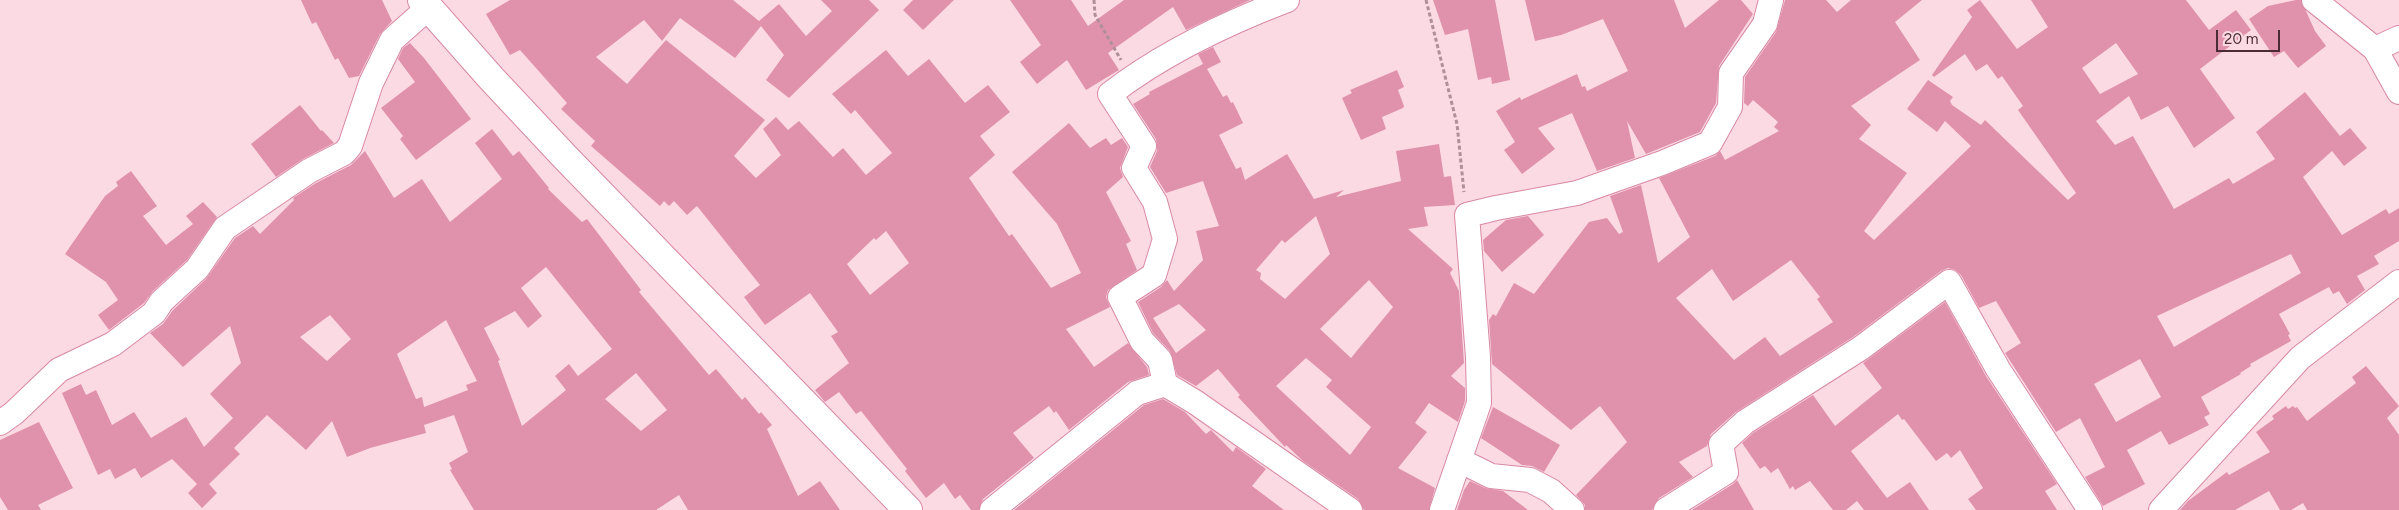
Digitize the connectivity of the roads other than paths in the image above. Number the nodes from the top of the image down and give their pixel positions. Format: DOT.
graph roads {
  1 [pos="1287,0"];
  2 [pos="1771,0"];
  3 [pos="2314,0"];
  4 [pos="425,4"];
  5 [pos="2399,38"];
  6 [pos="2375,49"];
  7 [pos="2399,92"];
  8 [pos="2399,282"];
  9 [pos="1165,384"];
  10 [pos="0,423"];
  11 [pos="1459,460"];
  12 [pos="2163,509"];
  13 [pos="908,510"];
  14 [pos="992,510"];
  15 [pos="1351,510"];
  16 [pos="1365,510"];
  17 [pos="1442,510"];
  18 [pos="1572,510"];
  19 [pos="1666,510"];
  20 [pos="2090,510"];
  1 -- 9 [label="street"];
  2 -- 11 [label="street"];
  3 -- 6 [label="street"];
  4 -- 10 [label="street"];
  4 -- 13 [label="main road"];
  5 -- 6 [label="street"];
  6 -- 7 [label="street"];
  8 -- 12 [label="street"];
  9 -- 14 [label="street"];
  9 -- 15 [label="street"];
  11 -- 17 [label="street"];
  11 -- 18 [label="street"];
  15 -- 16 [label="street"];
  19 -- 20 [label="street"];
}
